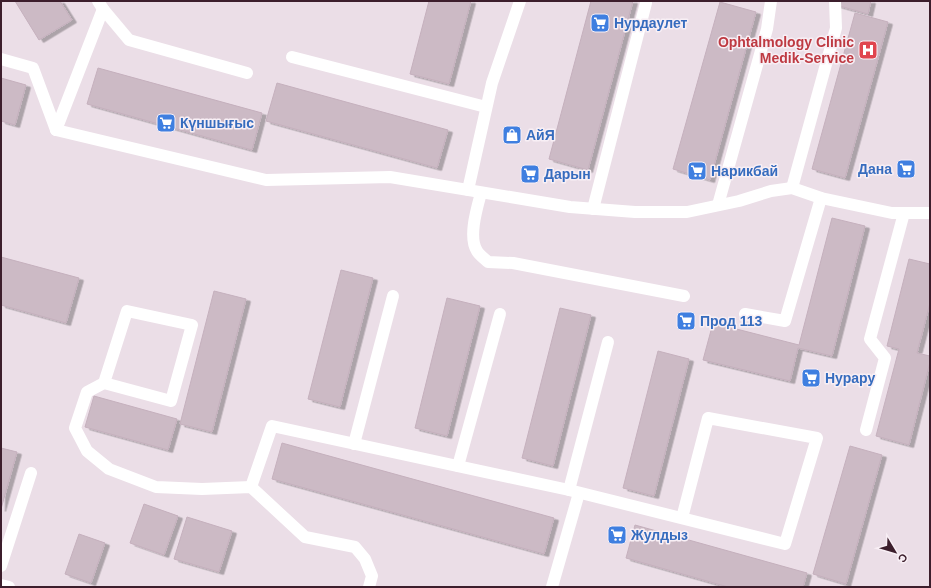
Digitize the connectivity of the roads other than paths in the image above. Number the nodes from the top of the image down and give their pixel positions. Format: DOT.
graph roads {
  1 [pos="520,1"];
  2 [pos="646,1"];
  3 [pos="771,1"];
  4 [pos="835,1"];
  5 [pos="100,5"];
  6 [pos="292,57"];
  7 [pos="1,59"];
  8 [pos="247,73"];
  9 [pos="486,108"];
  10 [pos="56,130"];
  11 [pos="792,188"];
  12 [pos="468,190"];
  13 [pos="482,193"];
  14 [pos="821,198"];
  15 [pos="718,205"];
  16 [pos="593,209"];
  17 [pos="930,212"];
  18 [pos="904,213"];
  19 [pos="393,296"];
  20 [pos="684,296"];
  21 [pos="500,314"];
  22 [pos="745,314"];
  23 [pos="608,342"];
  24 [pos="104,383"];
  25 [pos="866,430"];
  26 [pos="354,444"];
  27 [pos="458,466"];
  28 [pos="31,473"];
  29 [pos="251,487"];
  30 [pos="574,492"];
  31 [pos="682,518"];
  32 [pos="1,566"];
  33 [pos="1,585"];
  34 [pos="9,587"];
  35 [pos="369,587"];
  36 [pos="552,587"];
  1 -- 9 [label="street"];
  2 -- 16 [label="street"];
  3 -- 15 [label="street"];
  4 -- 11 [label="street"];
  5 -- 8 [label="street"];
  5 -- 10 [label="street"];
  6 -- 9 [label="street"];
  7 -- 10 [label="street"];
  9 -- 12 [label="street"];
  10 -- 12 [label="street"];
  11 -- 14 [label="street"];
  11 -- 15 [label="street"];
  12 -- 13 [label="street"];
  13 -- 16 [label="street"];
  13 -- 20 [label="street"];
  14 -- 18 [label="street"];
  14 -- 22 [label="street"];
  15 -- 16 [label="street"];
  17 -- 18 [label="street"];
  18 -- 25 [label="street"];
  19 -- 26 [label="street"];
  21 -- 27 [label="street"];
  23 -- 30 [label="street"];
  24 -- 24 [label="street"];
  24 -- 29 [label="street"];
  26 -- 27 [label="street"];
  26 -- 29 [label="street"];
  27 -- 30 [label="street"];
  28 -- 32 [label="street"];
  29 -- 35 [label="street"];
  30 -- 31 [label="street"];
  30 -- 36 [label="street"];
  31 -- 31 [label="street"];
  33 -- 34 [label="street"];
}
